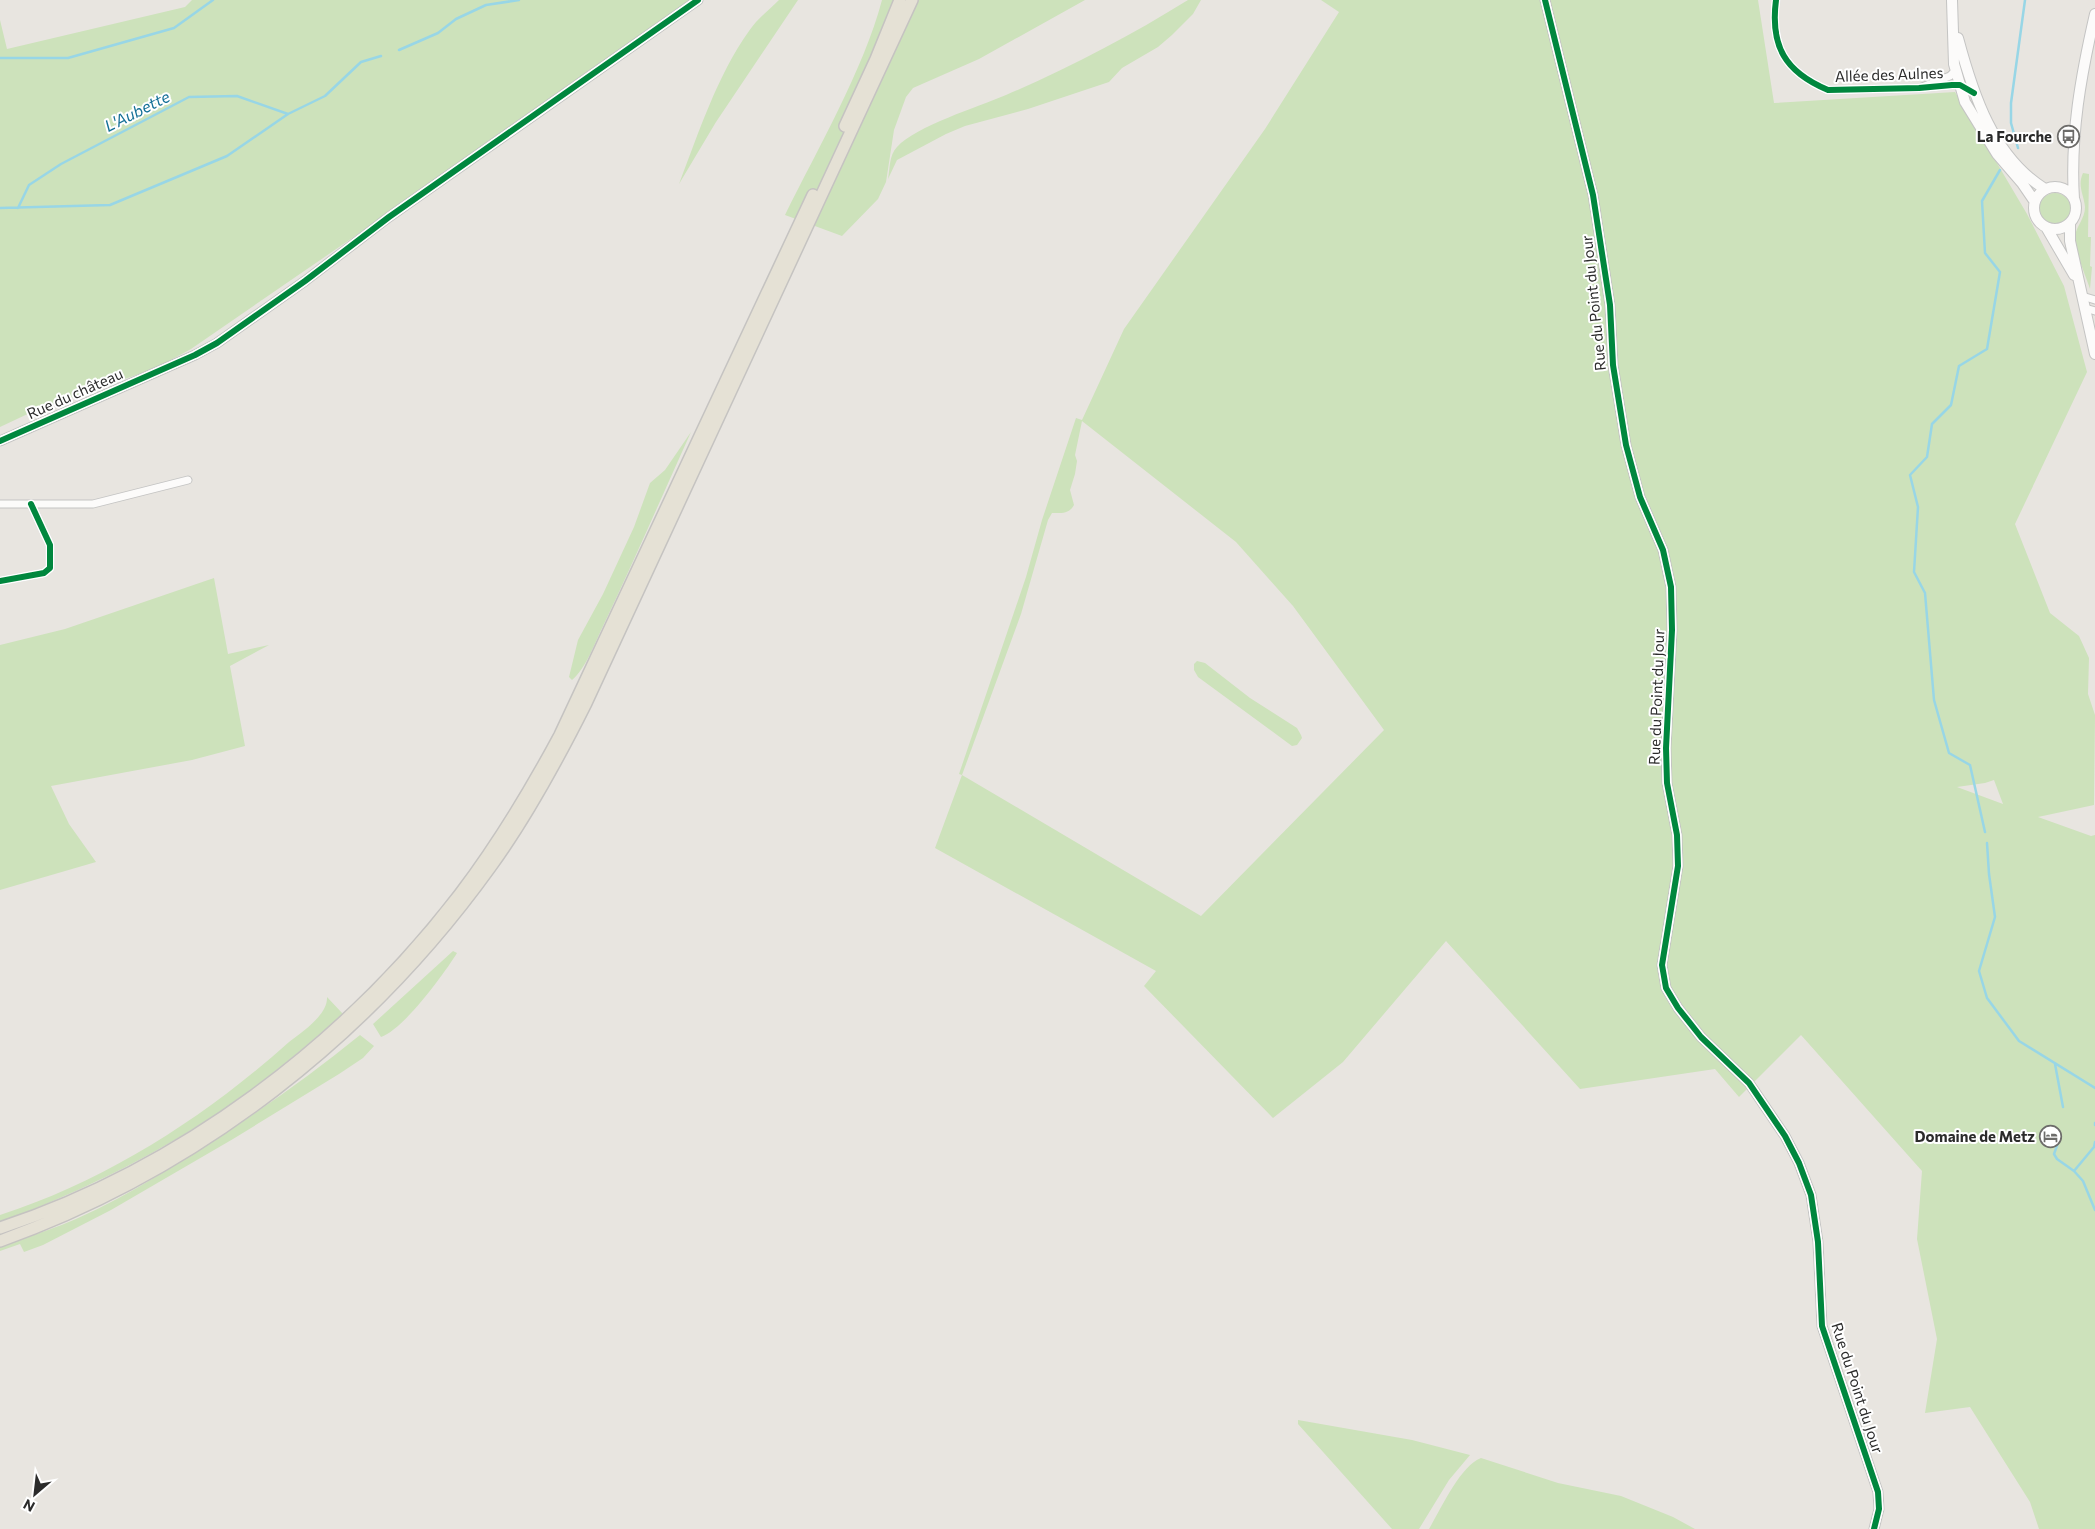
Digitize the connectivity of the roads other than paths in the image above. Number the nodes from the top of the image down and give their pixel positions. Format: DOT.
graph roads {
  1 [pos="698,0"];
  2 [pos="900,0"];
  3 [pos="912,0"];
  4 [pos="1545,0"];
  5 [pos="1776,0"];
  6 [pos="1952,0"];
  7 [pos="2095,14"];
  8 [pos="1953,20"];
  9 [pos="1956,70"];
  10 [pos="1960,85"];
  11 [pos="1919,88"];
  12 [pos="1974,93"];
  13 [pos="2072,172"];
  14 [pos="2057,187"];
  15 [pos="2045,189"];
  16 [pos="2074,198"];
  17 [pos="2035,202"];
  18 [pos="2070,223"];
  19 [pos="2046,227"];
  20 [pos="2081,292"];
  21 [pos="2095,300"];
  22 [pos="2090,310"];
  23 [pos="2095,354"];
  24 [pos="0,441"];
  25 [pos="188,480"];
  26 [pos="0,504"];
  27 [pos="31,504"];
  28 [pos="0,581"];
  29 [pos="0,1228"];
  30 [pos="0,1241"];
  31 [pos="1874,1529"];
  1 -- 24 [label="street, Rue du château"];
  2 -- 29 [label="main road"];
  3 -- 30 [label="main road"];
  4 -- 31 [label="street, Rue du Point du Jour"];
  5 -- 11 [label="street, Allée des Aulnes"];
  6 -- 8 [label="main road"];
  7 -- 13 [label="main road"];
  8 -- 9 [label="main road"];
  8 -- 12 [label="main road"];
  9 -- 10 [label="main road"];
  9 -- 11 [label="street, Allée des Aulnes"];
  10 -- 11 [label="street, Allée des Aulnes"];
  10 -- 12 [label="street, Allée des Aulnes"];
  10 -- 17 [label="main road"];
  12 -- 15 [label="main road"];
  13 -- 14 [label="main road"];
  13 -- 16 [label="main road"];
  14 -- 15 [label="main road"];
  14 -- 16 [label="main road"];
  15 -- 17 [label="main road"];
  16 -- 18 [label="main road"];
  17 -- 19 [label="main road"];
  18 -- 19 [label="main road"];
  18 -- 20 [label="main road"];
  19 -- 20 [label="main road"];
  20 -- 21 [label="street"];
  20 -- 22 [label="main road"];
  22 -- 23 [label="main road"];
  25 -- 27 [label="street"];
  26 -- 27 [label="street"];
  27 -- 28 [label="street"];
}
